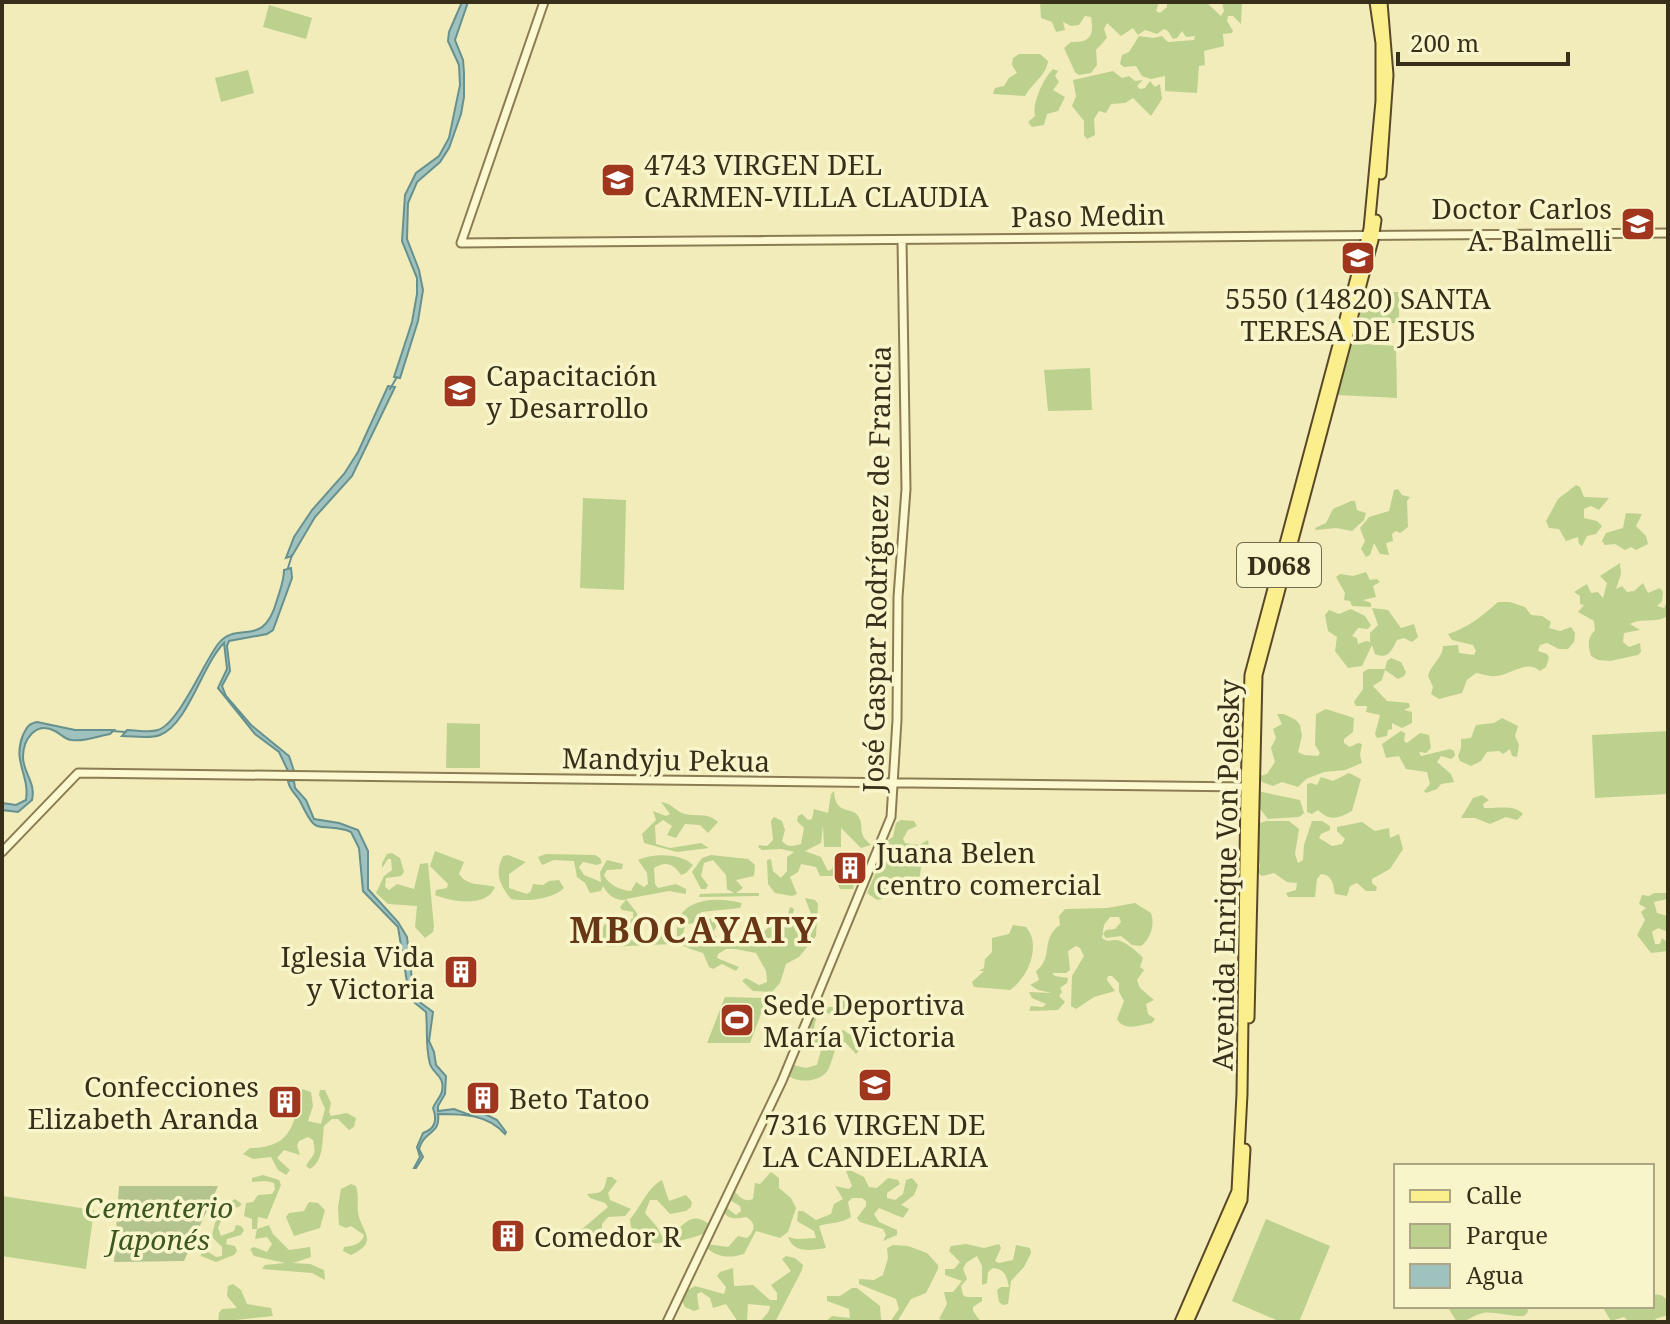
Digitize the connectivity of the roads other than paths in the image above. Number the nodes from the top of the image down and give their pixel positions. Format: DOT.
graph roads {
  1 [pos="544,2"];
  2 [pos="1375,2"];
  3 [pos="1382,2"];
  4 [pos="1383,126"];
  5 [pos="1668,233"];
  6 [pos="1371,234"];
  7 [pos="902,240"];
  8 [pos="894,782"];
  9 [pos="1250,787"];
  10 [pos="2,852"];
  11 [pos="667,1322"];
  12 [pos="1180,1322"];
  13 [pos="1188,1322"];
  1 -- 7 [label="street, Paso Medin"];
  2 -- 4 [label="main road, Avenida Enrique Von Polesky / D068"];
  3 -- 4 [label="main road, Avenida Enrique Von Polesky / D068"];
  4 -- 6 [label="main road, Avenida Enrique Von Polesky / D068"];
  5 -- 6 [label="street, Paso Medin"];
  6 -- 7 [label="street, Paso Medin"];
  6 -- 9 [label="main road, Avenida Enrique Von Polesky / D068"];
  7 -- 8 [label="street, José Gaspar Rodríguez de Francia"];
  8 -- 9 [label="street, Mandyju Pekua"];
  8 -- 10 [label="street, Mandyju Pekua"];
  8 -- 11 [label="street, José Gaspar Rodríguez de Francia"];
  9 -- 12 [label="main road, Avenida Enrique Von Polesky / D068"];
  9 -- 13 [label="main road, Avenida Enrique Von Polesky / D068"];
}
